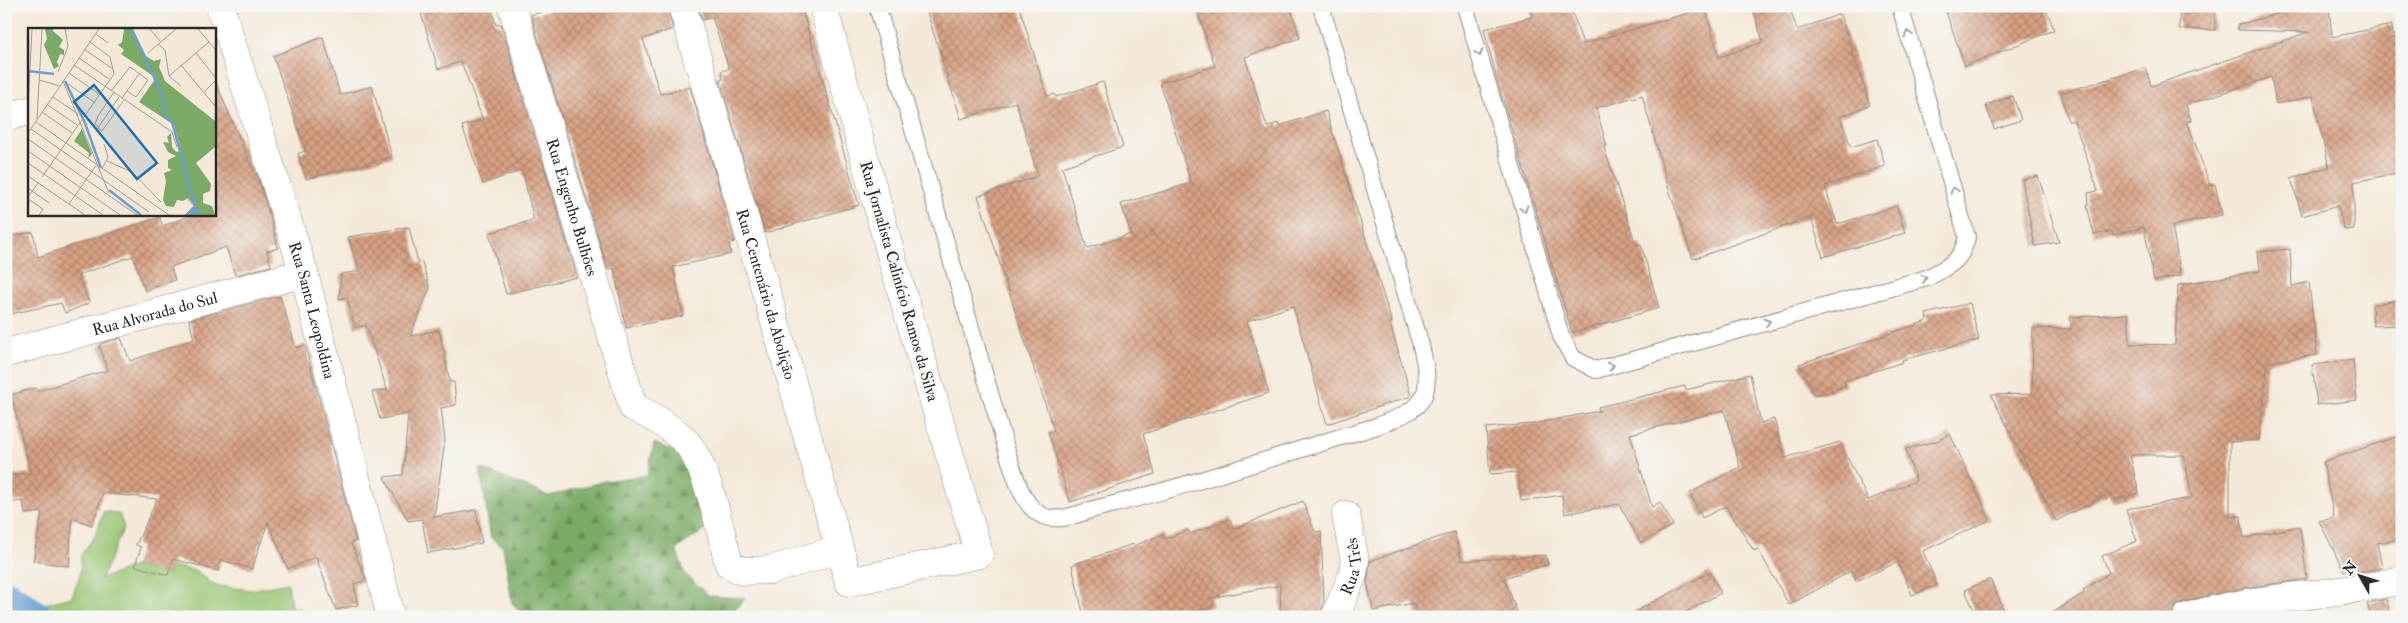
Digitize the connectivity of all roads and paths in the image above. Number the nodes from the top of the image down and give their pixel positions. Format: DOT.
graph roads {
  1 [pos="220,6"];
  2 [pos="512,6"];
  3 [pos="682,6"];
  4 [pos="823,6"];
  5 [pos="877,6"];
  6 [pos="1322,6"];
  7 [pos="1465,6"];
  8 [pos="1900,6"];
  9 [pos="224,54"];
  10 [pos="28,111"];
  11 [pos="6,117"];
  12 [pos="304,273"];
  13 [pos="6,353"];
  14 [pos="1346,515"];
  15 [pos="839,549"];
  16 [pos="2402,580"];
  17 [pos="849,582"];
  18 [pos="392,617"];
  19 [pos="1335,617"];
  20 [pos="2187,617"];
  1 -- 9 [label="street, Rua Santa Leopoldina"];
  2 -- 15 [label="street, Rua Engenho Bulhões"];
  3 -- 15 [label="street, Rua Centenário da Abolição"];
  4 -- 17 [label="street, Rua Jornalista Calinício Ramos da Silva"];
  5 -- 6 [label="lane"];
  7 -- 8 [label="lane, one-way"];
  9 -- 12 [label="street, Rua Santa Leopoldina"];
  10 -- 11 [label="street"];
  12 -- 13 [label="street, Rua Alvorada do Sul"];
  12 -- 18 [label="street, Rua Santa Leopoldina"];
  14 -- 19 [label="street, Rua Três"];
  15 -- 17 [label="street, Rua Centenário da Abolição"];
  16 -- 20 [label="street"];
}
